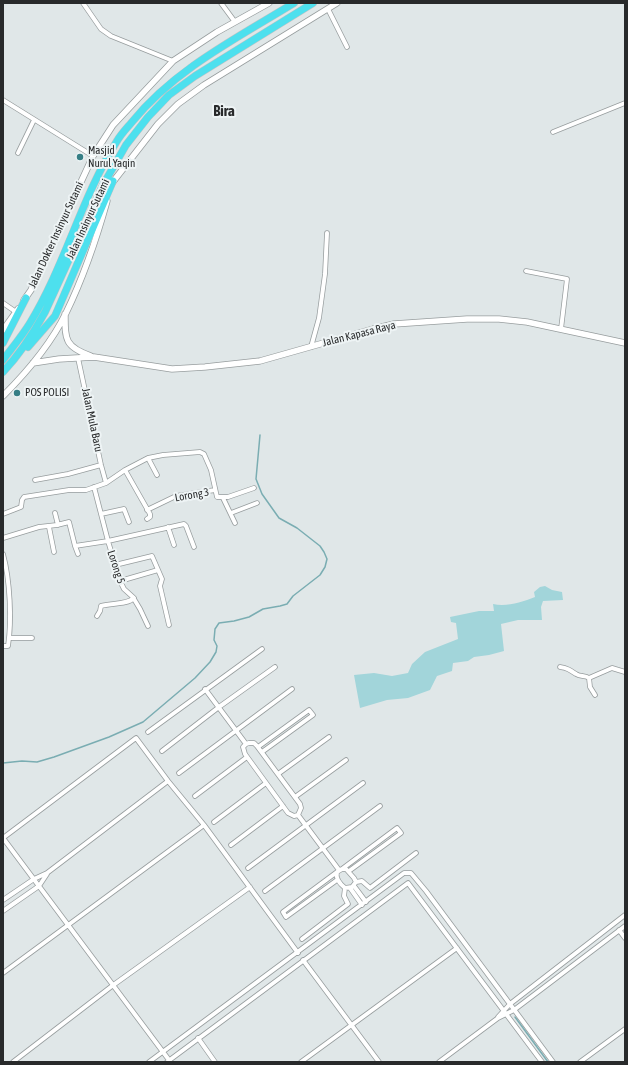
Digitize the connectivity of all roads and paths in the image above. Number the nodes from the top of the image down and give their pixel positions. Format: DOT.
graph roads {
  1 [pos="83,3"];
  2 [pos="221,3"];
  3 [pos="269,3"];
  4 [pos="294,3"];
  5 [pos="312,3"];
  6 [pos="337,3"];
  7 [pos="328,9"];
  8 [pos="235,22"];
  9 [pos="347,47"];
  10 [pos="173,62"];
  11 [pos="3,100"];
  12 [pos="625,104"];
  13 [pos="34,120"];
  14 [pos="553,132"];
  15 [pos="18,153"];
  16 [pos="92,156"];
  17 [pos="113,181"];
  18 [pos="326,234"];
  19 [pos="526,271"];
  20 [pos="26,298"];
  21 [pos="3,303"];
  22 [pos="16,312"];
  23 [pos="65,314"];
  24 [pos="561,329"];
  25 [pos="3,330"];
  26 [pos="3,343"];
  27 [pos="625,343"];
  28 [pos="311,347"];
  29 [pos="94,357"];
  30 [pos="78,358"];
  31 [pos="3,360"];
  32 [pos="32,363"];
  33 [pos="11,364"];
  34 [pos="3,372"];
  35 [pos="3,396"];
  36 [pos="148,458"];
  37 [pos="101,465"];
  38 [pos="125,470"];
  39 [pos="157,475"];
  40 [pos="34,480"];
  41 [pos="106,483"];
  42 [pos="94,488"];
  43 [pos="254,488"];
  44 [pos="215,490"];
  45 [pos="224,498"];
  46 [pos="257,503"];
  47 [pos="147,510"];
  48 [pos="55,513"];
  49 [pos="231,513"];
  50 [pos="3,514"];
  51 [pos="101,514"];
  52 [pos="147,519"];
  53 [pos="129,522"];
  54 [pos="235,523"];
  55 [pos="58,525"];
  56 [pos="49,527"];
  57 [pos="168,528"];
  58 [pos="3,538"];
  59 [pos="108,541"];
  60 [pos="174,545"];
  61 [pos="75,546"];
  62 [pos="194,547"];
  63 [pos="54,552"];
  64 [pos="3,554"];
  65 [pos="78,554"];
  66 [pos="115,565"];
  67 [pos="158,570"];
  68 [pos="120,580"];
  69 [pos="134,599"];
  70 [pos="3,615"];
  71 [pos="9,615"];
  72 [pos="97,616"];
  73 [pos="169,625"];
  74 [pos="148,626"];
  75 [pos="9,638"];
  76 [pos="32,638"];
  77 [pos="3,646"];
  78 [pos="262,649"];
  79 [pos="275,667"];
  80 [pos="560,667"];
  81 [pos="625,672"];
  82 [pos="589,678"];
  83 [pos="205,689"];
  84 [pos="292,689"];
  85 [pos="595,695"];
  86 [pos="219,707"];
  87 [pos="236,730"];
  88 [pos="148,732"];
  89 [pos="329,737"];
  90 [pos="246,744"];
  91 [pos="258,747"];
  92 [pos="162,751"];
  93 [pos="262,752"];
  94 [pos="247,757"];
  95 [pos="346,760"];
  96 [pos="179,774"];
  97 [pos="278,774"];
  98 [pos="168,781"];
  99 [pos="266,783"];
  100 [pos="363,783"];
  101 [pos="195,796"];
  102 [pos="295,797"];
  103 [pos="283,806"];
  104 [pos="380,806"];
  105 [pos="298,815"];
  106 [pos="214,822"];
  107 [pos="306,825"];
  108 [pos="204,826"];
  109 [pos="3,838"];
  110 [pos="231,845"];
  111 [pos="323,848"];
  112 [pos="416,853"];
  113 [pos="248,868"];
  114 [pos="339,871"];
  115 [pos="349,871"];
  116 [pos="407,872"];
  117 [pos="47,873"];
  118 [pos="34,879"];
  119 [pos="337,880"];
  120 [pos="408,883"];
  121 [pos="39,886"];
  122 [pos="351,886"];
  123 [pos="250,887"];
  124 [pos="265,891"];
  125 [pos="3,900"];
  126 [pos="364,903"];
  127 [pos="3,911"];
  128 [pos="625,915"];
  129 [pos="69,926"];
  130 [pos="625,926"];
  131 [pos="620,930"];
  132 [pos="625,938"];
  133 [pos="302,939"];
  134 [pos="457,948"];
  135 [pos="298,953"];
  136 [pos="303,960"];
  137 [pos="3,973"];
  138 [pos="112,986"];
  139 [pos="510,1004"];
  140 [pos="514,1010"];
  141 [pos="505,1012"];
  142 [pos="351,1025"];
  143 [pos="625,1029"];
  144 [pos="198,1038"];
  145 [pos="162,1053"];
  146 [pos="168,1061"];
  147 [pos="13,1062"];
  148 [pos="149,1062"];
  149 [pos="215,1062"];
  150 [pos="301,1062"];
  151 [pos="379,1062"];
  152 [pos="439,1062"];
  153 [pos="542,1062"];
  154 [pos="553,1062"];
  155 [pos="580,1062"];
  1 -- 10 [label="street"];
  2 -- 8 [label="street"];
  3 -- 8 [label="street, Jalan Dokter Insinyur Sutami"];
  4 -- 31 [label="highway, Jalan Insinyur Sutami"];
  5 -- 33 [label="highway, Jalan Insinyur Sutami"];
  6 -- 7 [label="street"];
  7 -- 9 [label="street"];
  7 -- 17 [label="street"];
  8 -- 10 [label="street, Jalan Dokter Insinyur Sutami"];
  10 -- 16 [label="street, Jalan Dokter Insinyur Sutami"];
  11 -- 13 [label="street"];
  12 -- 14 [label="street"];
  13 -- 15 [label="street"];
  13 -- 16 [label="street"];
  16 -- 20 [label="street, Jalan Dokter Insinyur Sutami"];
  17 -- 23 [label="street"];
  17 -- 33 [label="highway"];
  18 -- 28 [label="street"];
  19 -- 24 [label="street"];
  20 -- 22 [label="street, Jalan Dokter Insinyur Sutami"];
  20 -- 26 [label="highway"];
  21 -- 22 [label="street"];
  22 -- 25 [label="street, Jalan Dokter Insinyur Sutami"];
  23 -- 29 [label="street, Jalan Kapasa Raya"];
  23 -- 32 [label="street"];
  24 -- 27 [label="street, Jalan Kapasa Raya"];
  24 -- 28 [label="street, Jalan Kapasa Raya"];
  28 -- 29 [label="street, Jalan Kapasa Raya"];
  29 -- 30 [label="street, Jalan Kapasa Raya"];
  30 -- 32 [label="street, Jalan Kapasa Raya"];
  30 -- 37 [label="street, Jalan Mula Baru"];
  32 -- 35 [label="street"];
  33 -- 34 [label="highway, Jalan Insinyur Sutami"];
  36 -- 38 [label="street"];
  36 -- 39 [label="street"];
  36 -- 44 [label="street"];
  37 -- 40 [label="street"];
  37 -- 41 [label="street, Jalan Mula Baru"];
  38 -- 41 [label="street"];
  38 -- 47 [label="street"];
  41 -- 42 [label="street"];
  42 -- 50 [label="street"];
  42 -- 51 [label="street, Lorong 5"];
  43 -- 45 [label="street"];
  44 -- 45 [label="street"];
  44 -- 47 [label="street, Lorong 3"];
  45 -- 49 [label="street"];
  46 -- 49 [label="street"];
  47 -- 52 [label="street"];
  48 -- 55 [label="street"];
  49 -- 54 [label="street"];
  51 -- 53 [label="street"];
  51 -- 59 [label="street, Lorong 5"];
  55 -- 56 [label="street"];
  55 -- 61 [label="street"];
  56 -- 58 [label="street"];
  56 -- 63 [label="street"];
  57 -- 59 [label="street"];
  57 -- 60 [label="street"];
  57 -- 62 [label="street"];
  59 -- 61 [label="street"];
  59 -- 66 [label="street, Lorong 5"];
  61 -- 65 [label="street"];
  64 -- 71 [label="street"];
  66 -- 67 [label="street"];
  66 -- 68 [label="street, Lorong 5"];
  67 -- 68 [label="street"];
  67 -- 73 [label="street"];
  68 -- 69 [label="street, Lorong 5"];
  69 -- 72 [label="street"];
  69 -- 74 [label="street, Lorong 5"];
  70 -- 71 [label="street"];
  71 -- 75 [label="street"];
  75 -- 76 [label="street"];
  75 -- 77 [label="street"];
  78 -- 83 [label="street"];
  79 -- 86 [label="street"];
  80 -- 82 [label="street"];
  81 -- 82 [label="street"];
  82 -- 85 [label="street"];
  83 -- 86 [label="street"];
  83 -- 88 [label="street"];
  84 -- 87 [label="street"];
  86 -- 87 [label="street"];
  86 -- 92 [label="street"];
  87 -- 90 [label="street"];
  87 -- 96 [label="street"];
  89 -- 97 [label="street"];
  90 -- 91 [label="street"];
  90 -- 94 [label="street"];
  91 -- 93 [label="street"];
  91 -- 93 [label="street"];
  93 -- 97 [label="street"];
  94 -- 99 [label="street"];
  94 -- 101 [label="street"];
  95 -- 102 [label="street"];
  97 -- 102 [label="street"];
  98 -- 108 [label="street"];
  98 -- 109 [label="street"];
  98 -- 117 [label="street"];
  99 -- 103 [label="street"];
  99 -- 106 [label="street"];
  100 -- 107 [label="street"];
  102 -- 105 [label="street"];
  103 -- 105 [label="street"];
  103 -- 110 [label="street"];
  104 -- 111 [label="street"];
  105 -- 107 [label="street"];
  107 -- 111 [label="street"];
  107 -- 113 [label="street"];
  108 -- 123 [label="street"];
  108 -- 129 [label="street"];
  109 -- 118 [label="street"];
  111 -- 114 [label="street"];
  111 -- 124 [label="street"];
  112 -- 122 [label="street"];
  114 -- 115 [label="street"];
  114 -- 115 [label="street"];
  114 -- 119 [label="street"];
  114 -- 119 [label="street"];
  115 -- 122 [label="street"];
  116 -- 120 [label="street"];
  116 -- 126 [label="street"];
  116 -- 139 [label="street"];
  117 -- 118 [label="street"];
  117 -- 121 [label="street"];
  118 -- 121 [label="street"];
  118 -- 125 [label="street"];
  119 -- 122 [label="street"];
  120 -- 134 [label="street"];
  120 -- 136 [label="street"];
  121 -- 127 [label="street"];
  121 -- 129 [label="street"];
  122 -- 126 [label="street"];
  122 -- 133 [label="street"];
  123 -- 135 [label="street"];
  123 -- 138 [label="street"];
  126 -- 135 [label="street"];
  128 -- 139 [label="street"];
  129 -- 137 [label="street"];
  129 -- 138 [label="street"];
  130 -- 131 [label="street"];
  131 -- 132 [label="street"];
  131 -- 140 [label="street"];
  134 -- 141 [label="street"];
  134 -- 142 [label="street"];
  135 -- 145 [label="street"];
  136 -- 142 [label="street"];
  136 -- 144 [label="street"];
  138 -- 145 [label="street"];
  138 -- 147 [label="street"];
  139 -- 140 [label="street"];
  139 -- 141 [label="street"];
  140 -- 141 [label="street"];
  140 -- 154 [label="street"];
  141 -- 152 [label="street"];
  141 -- 153 [label="street"];
  142 -- 150 [label="street"];
  142 -- 151 [label="street"];
  143 -- 155 [label="street"];
  144 -- 146 [label="street"];
  144 -- 149 [label="street"];
  145 -- 146 [label="street"];
  145 -- 148 [label="street"];
}
